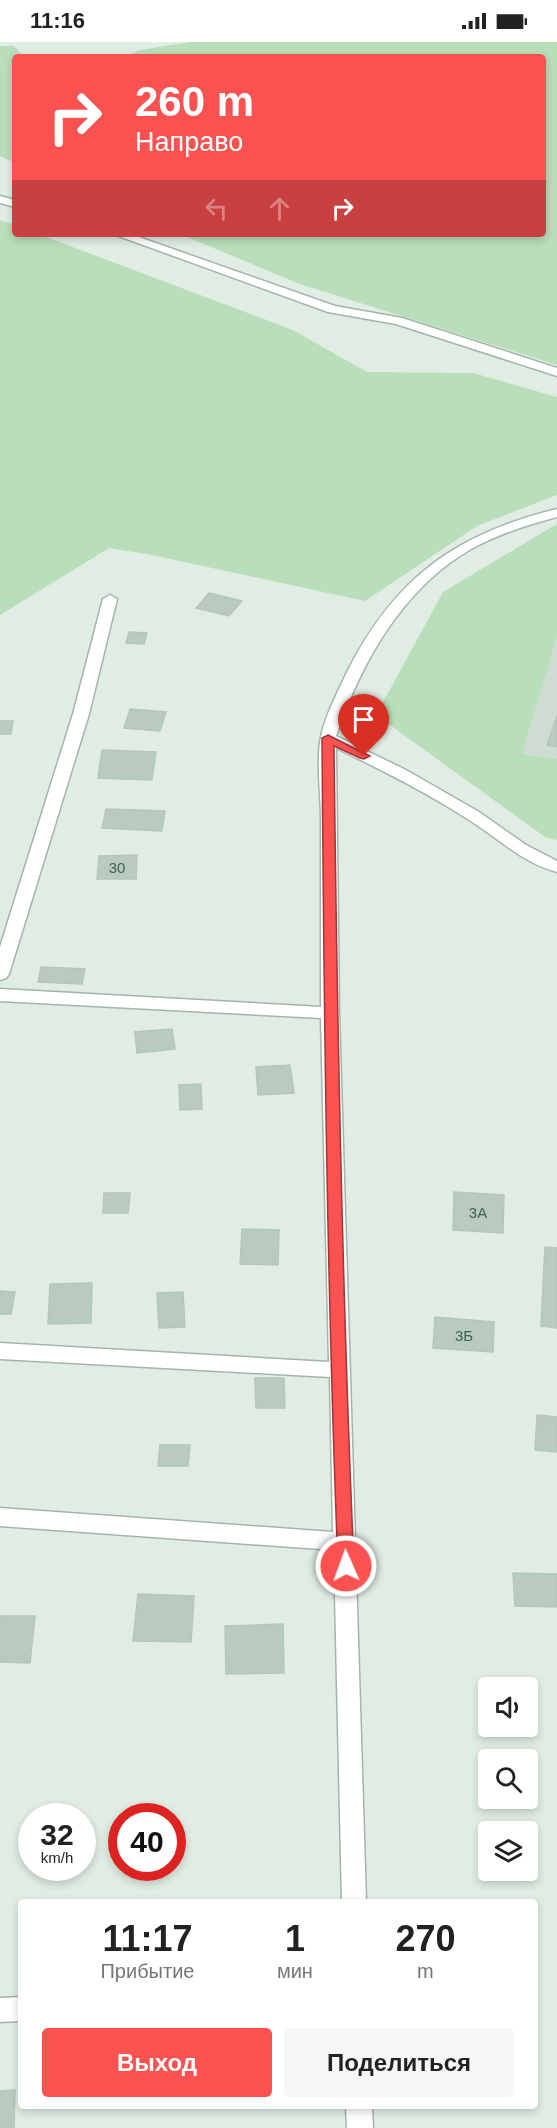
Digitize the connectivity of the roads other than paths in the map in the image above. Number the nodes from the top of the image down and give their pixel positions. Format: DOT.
graph roads {
  1 [pos="127,237"];
  2 [pos="557,372"];
  3 [pos="557,513"];
  4 [pos="110,599"];
  5 [pos="328,738"];
  6 [pos="557,867"];
  7 [pos="0,974"];
  8 [pos="0,995"];
  9 [pos="330,1013"];
  10 [pos="0,1351"];
  11 [pos="338,1370"];
  12 [pos="0,1517"];
  13 [pos="345,1542"];
  14 [pos="354,1899"];
  15 [pos="18,2009"];
  16 [pos="0,2010"];
  17 [pos="359,2109"];
  18 [pos="360,2128"];
  1 -- 2 [label="street"];
  3 -- 5 [label="street"];
  4 -- 7 [label="street"];
  5 -- 6 [label="street"];
  5 -- 9 [label="street"];
  8 -- 9 [label="street"];
  9 -- 11 [label="street"];
  10 -- 11 [label="street"];
  11 -- 13 [label="street"];
  12 -- 13 [label="street"];
  13 -- 14 [label="street"];
  15 -- 16 [label="street"];
  17 -- 18 [label="street"];
}
